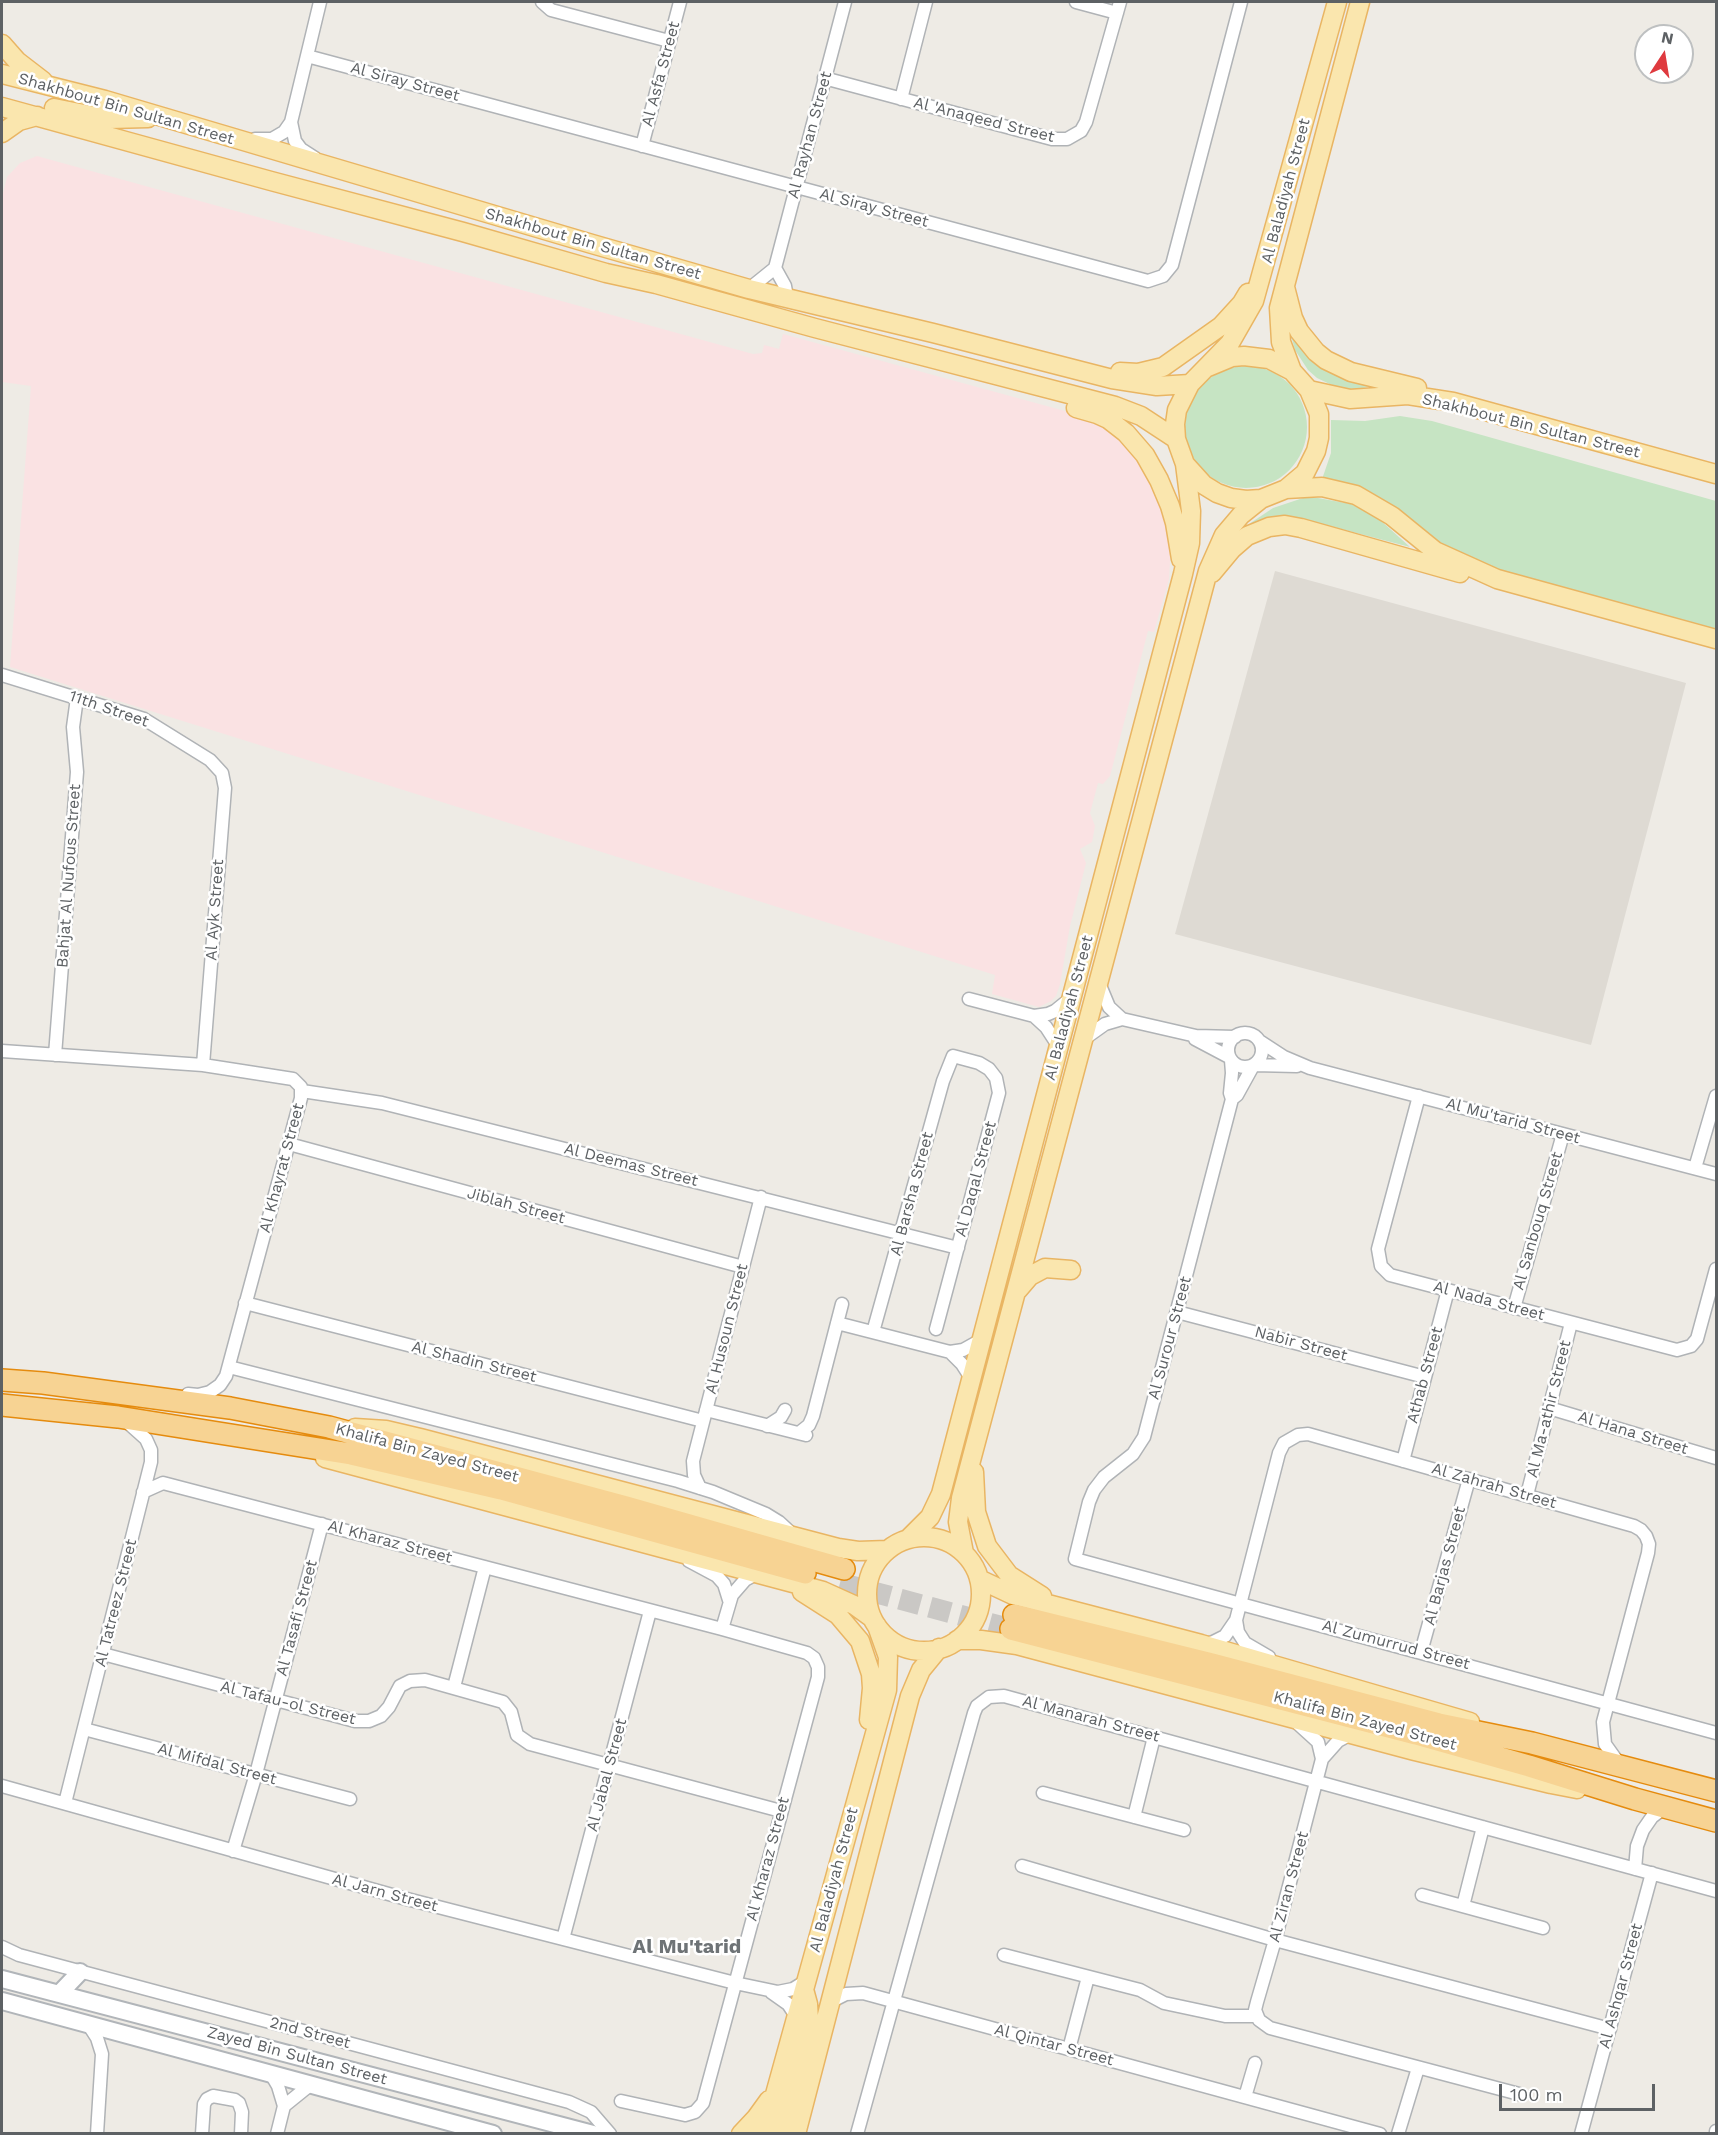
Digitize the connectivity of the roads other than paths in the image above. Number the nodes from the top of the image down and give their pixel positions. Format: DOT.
graph roads {
  1 [pos="320,2"];
  2 [pos="542,2"];
  3 [pos="680,2"];
  4 [pos="845,2"];
  5 [pos="926,2"];
  6 [pos="1076,2"];
  7 [pos="1241,2"];
  8 [pos="1337,2"];
  9 [pos="1359,2"];
  10 [pos="1118,7"];
  11 [pos="669,42"];
  12 [pos="2,44"];
  13 [pos="307,56"];
  14 [pos="2,74"];
  15 [pos="824,78"];
  16 [pos="52,87"];
  17 [pos="2,94"];
  18 [pos="901,99"];
  19 [pos="2,107"];
  20 [pos="38,116"];
  21 [pos="156,117"];
  22 [pos="291,122"];
  23 [pos="2,133"];
  24 [pos="243,142"];
  25 [pos="642,146"];
  26 [pos="321,165"];
  27 [pos="796,187"];
  28 [pos="463,232"];
  29 [pos="592,244"];
  30 [pos="775,268"];
  31 [pos="1264,269"];
  32 [pos="645,282"];
  33 [pos="1284,284"];
  34 [pos="749,289"];
  35 [pos="787,297"];
  36 [pos="835,309"];
  37 [pos="815,328"];
  38 [pos="933,333"];
  39 [pos="1208,367"];
  40 [pos="1292,371"];
  41 [pos="1190,384"];
  42 [pos="1310,390"];
  43 [pos="1453,402"];
  44 [pos="1176,439"];
  45 [pos="1185,464"];
  46 [pos="1716,474"];
  47 [pos="1286,489"];
  48 [pos="1262,499"];
  49 [pos="1183,574"];
  50 [pos="1497,579"];
  51 [pos="1203,588"];
  52 [pos="1716,639"];
  53 [pos="2,675"];
  54 [pos="77,698"];
  55 [pos="210,760"];
  56 [pos="1099,982"];
  57 [pos="1072,998"];
  58 [pos="969,999"];
  59 [pos="1034,1016"];
  60 [pos="1122,1019"];
  61 [pos="1183,1034"];
  62 [pos="1235,1037"];
  63 [pos="1083,1040"];
  64 [pos="1261,1042"];
  65 [pos="1059,1047"];
  66 [pos="2,1051"];
  67 [pos="55,1055"];
  68 [pos="953,1056"];
  69 [pos="1230,1058"];
  70 [pos="203,1065"];
  71 [pos="1254,1065"];
  72 [pos="1310,1068"];
  73 [pos="302,1090"];
  74 [pos="1419,1096"];
  75 [pos="1716,1096"];
  76 [pos="1232,1099"];
  77 [pos="1563,1134"];
  78 [pos="289,1144"];
  79 [pos="1695,1168"];
  80 [pos="1716,1174"];
  81 [pos="761,1197"];
  82 [pos="901,1233"];
  83 [pos="958,1248"];
  84 [pos="743,1268"];
  85 [pos="1716,1269"];
  86 [pos="1071,1270"];
  87 [pos="1448,1290"];
  88 [pos="1016,1294"];
  89 [pos="245,1303"];
  90 [pos="842,1304"];
  91 [pos="1514,1308"];
  92 [pos="1177,1312"];
  93 [pos="837,1323"];
  94 [pos="1571,1323"];
  95 [pos="936,1329"];
  96 [pos="873,1332"];
  97 [pos="981,1340"];
  98 [pos="950,1352"];
  99 [pos="229,1367"];
  100 [pos="1425,1377"];
  101 [pos="971,1378"];
  102 [pos="2,1380"];
  103 [pos="134,1397"];
  104 [pos="2,1405"];
  105 [pos="1549,1408"];
  106 [pos="705,1416"];
  107 [pos="117,1417"];
  108 [pos="767,1426"];
  109 [pos="329,1427"];
  110 [pos="799,1433"];
  111 [pos="287,1443"];
  112 [pos="974,1452"];
  113 [pos="1716,1458"];
  114 [pos="693,1461"];
  115 [pos="1403,1461"];
  116 [pos="151,1462"];
  117 [pos="672,1479"];
  118 [pos="1469,1479"];
  119 [pos="163,1483"];
  120 [pos="700,1488"];
  121 [pos="143,1492"];
  122 [pos="1527,1495"];
  123 [pos="322,1524"];
  124 [pos="794,1537"];
  125 [pos="908,1539"];
  126 [pos="887,1550"];
  127 [pos="964,1553"];
  128 [pos="678,1554"];
  129 [pos="1075,1558"];
  130 [pos="485,1567"];
  131 [pos="756,1574"];
  132 [pos="979,1579"];
  133 [pos="788,1583"];
  134 [pos="729,1600"];
  135 [pos="1240,1603"];
  136 [pos="1068,1610"];
  137 [pos="650,1611"];
  138 [pos="1236,1620"];
  139 [pos="875,1622"];
  140 [pos="722,1629"];
  141 [pos="957,1640"];
  142 [pos="1201,1644"];
  143 [pos="939,1648"];
  144 [pos="1422,1652"];
  145 [pos="103,1654"];
  146 [pos="1291,1670"];
  147 [pos="454,1687"];
  148 [pos="276,1700"];
  149 [pos="1607,1703"];
  150 [pos="1294,1719"];
  151 [pos="84,1729"];
  152 [pos="1716,1733"];
  153 [pos="1351,1734"];
  154 [pos="1155,1737"];
  155 [pos="1532,1743"];
  156 [pos="870,1748"];
  157 [pos="1322,1759"];
  158 [pos="609,1766"];
  159 [pos="1620,1766"];
  160 [pos="256,1774"];
  161 [pos="1317,1782"];
  162 [pos="2,1786"];
  163 [pos="1716,1791"];
  164 [pos="1043,1793"];
  165 [pos="351,1799"];
  166 [pos="1635,1799"];
  167 [pos="65,1803"];
  168 [pos="1665,1807"];
  169 [pos="781,1811"];
  170 [pos="1134,1816"];
  171 [pos="1716,1821"];
  172 [pos="1483,1827"];
  173 [pos="1184,1830"];
  174 [pos="233,1851"];
  175 [pos="1022,1866"];
  176 [pos="1635,1869"];
  177 [pos="1652,1873"];
  178 [pos="1716,1891"];
  179 [pos="1422,1895"];
  180 [pos="1463,1906"];
  181 [pos="1543,1928"];
  182 [pos="563,1939"];
  183 [pos="1275,1940"];
  184 [pos="2,1947"];
  185 [pos="1004,1955"];
  186 [pos="839,1966"];
  187 [pos="80,1971"];
  188 [pos="1088,1977"];
  189 [pos="2,1979"];
  190 [pos="735,1983"];
  191 [pos="805,1985"];
  192 [pos="770,1991"];
  193 [pos="863,1993"];
  194 [pos="59,1994"];
  195 [pos="2,2001"];
  196 [pos="893,2001"];
  197 [pos="830,2002"];
  198 [pos="796,2016"];
  199 [pos="1257,2016"];
  200 [pos="88,2024"];
  201 [pos="1610,2029"];
  202 [pos="121,2033"];
  203 [pos="1069,2049"];
  204 [pos="102,2054"];
  205 [pos="1255,2063"];
  206 [pos="1418,2068"];
  207 [pos="271,2074"];
  208 [pos="310,2085"];
  209 [pos="775,2091"];
  210 [pos="1519,2094"];
  211 [pos="1245,2097"];
  212 [pos="621,2101"];
  213 [pos="284,2106"];
  214 [pos="799,2128"];
  215 [pos="97,2133"];
  216 [pos="202,2133"];
  217 [pos="241,2133"];
  218 [pos="277,2133"];
  219 [pos="493,2133"];
  220 [pos="593,2133"];
  221 [pos="610,2133"];
  222 [pos="741,2133"];
  223 [pos="764,2133"];
  224 [pos="779,2133"];
  225 [pos="857,2133"];
  226 [pos="1380,2133"];
  227 [pos="1398,2133"];
  228 [pos="1581,2133"];
  1 -- 13 [label="street"];
  2 -- 11 [label="street"];
  3 -- 11 [label="street, Al Asfa Street"];
  4 -- 15 [label="street, Al Rayhan Street"];
  5 -- 18 [label="street"];
  6 -- 10 [label="street"];
  7 -- 27 [label="street, Al Siray Street"];
  8 -- 31 [label="main road, Al Baladiyah Street"];
  9 -- 33 [label="main road, Al Baladiyah Street"];
  10 -- 18 [label="street, Al 'Anaqeed Street"];
  11 -- 25 [label="street, Al Asfa Street"];
  12 -- 16 [label="main road"];
  13 -- 22 [label="street"];
  13 -- 25 [label="street, Al Siray Street"];
  14 -- 16 [label="main road, Shakhbout Bin Sultan Street"];
  15 -- 18 [label="street, Al 'Anaqeed Street"];
  15 -- 27 [label="street, Al Rayhan Street"];
  16 -- 21 [label="main road, Shakhbout Bin Sultan Street"];
  17 -- 21 [label="main road"];
  19 -- 20 [label="main road, Shakhbout Bin Sultan Street"];
  20 -- 23 [label="main road"];
  20 -- 28 [label="main road, Shakhbout Bin Sultan Street"];
  21 -- 24 [label="main road, Shakhbout Bin Sultan Street"];
  22 -- 24 [label="street"];
  22 -- 26 [label="street"];
  24 -- 26 [label="main road, Shakhbout Bin Sultan Street"];
  25 -- 27 [label="street, Al Siray Street"];
  26 -- 29 [label="main road, Shakhbout Bin Sultan Street"];
  27 -- 30 [label="street, Al Rayhan Street"];
  28 -- 29 [label="main road"];
  28 -- 32 [label="main road, Shakhbout Bin Sultan Street"];
  29 -- 34 [label="main road, Shakhbout Bin Sultan Street"];
  30 -- 34 [label="street"];
  30 -- 35 [label="street"];
  31 -- 38 [label="main road"];
  31 -- 39 [label="main road, Al Baladiyah Street"];
  32 -- 36 [label="main road"];
  32 -- 37 [label="main road, Shakhbout Bin Sultan Street"];
  33 -- 40 [label="main road, Al Baladiyah Street"];
  33 -- 43 [label="main road"];
  34 -- 35 [label="main road, Shakhbout Bin Sultan Street"];
  35 -- 36 [label="main road, Shakhbout Bin Sultan Street"];
  36 -- 38 [label="main road, Shakhbout Bin Sultan Street"];
  37 -- 44 [label="main road, Shakhbout Bin Sultan Street"];
  37 -- 49 [label="main road"];
  38 -- 41 [label="main road, Shakhbout Bin Sultan Street"];
  39 -- 40 [label="main road"];
  39 -- 41 [label="main road"];
  40 -- 42 [label="main road"];
  41 -- 44 [label="main road"];
  42 -- 43 [label="main road, Shakhbout Bin Sultan Street"];
  42 -- 47 [label="main road"];
  43 -- 46 [label="main road, Shakhbout Bin Sultan Street"];
  44 -- 45 [label="main road"];
  45 -- 48 [label="main road"];
  45 -- 49 [label="main road, Al Baladiyah Street"];
  47 -- 48 [label="main road"];
  47 -- 50 [label="main road"];
  48 -- 51 [label="main road, Al Baladiyah Street"];
  49 -- 57 [label="main road, Al Baladiyah Street"];
  50 -- 51 [label="main road"];
  50 -- 52 [label="main road"];
  51 -- 56 [label="main road, Al Baladiyah Street"];
  53 -- 54 [label="street, 11th Street"];
  54 -- 55 [label="street, 11th Street"];
  54 -- 67 [label="street, Bahjat Al Nufous Street"];
  55 -- 70 [label="street, Al Ayk Street"];
  56 -- 60 [label="street"];
  56 -- 63 [label="main road, Al Baladiyah Street"];
  57 -- 59 [label="street"];
  57 -- 65 [label="main road, Al Baladiyah Street"];
  58 -- 59 [label="street"];
  59 -- 65 [label="street"];
  60 -- 61 [label="street"];
  60 -- 63 [label="street"];
  61 -- 62 [label="street"];
  61 -- 69 [label="street"];
  62 -- 64 [label="street"];
  62 -- 69 [label="street"];
  63 -- 88 [label="main road, Al Baladiyah Street"];
  64 -- 71 [label="street"];
  64 -- 72 [label="street, Al Mu'tarid Street"];
  65 -- 97 [label="main road, Al Baladiyah Street"];
  66 -- 67 [label="street, Al Khayrat Street"];
  67 -- 70 [label="street, Al Khayrat Street"];
  68 -- 82 [label="street, Al Barsha Street"];
  68 -- 83 [label="street, Al Daqal Street"];
  69 -- 71 [label="street"];
  69 -- 76 [label="street, Al Surour Street"];
  70 -- 73 [label="street, Al Khayrat Street"];
  71 -- 72 [label="street, Al Mu'tarid Street"];
  71 -- 76 [label="street, Al Surour Street"];
  72 -- 74 [label="street, Al Mu'tarid Street"];
  73 -- 78 [label="street, Al Khayrat Street"];
  73 -- 81 [label="street, Al Deemas Street"];
  74 -- 77 [label="street, Al Mu'tarid Street"];
  74 -- 87 [label="street, Al Nada Street"];
  75 -- 79 [label="street"];
  76 -- 92 [label="street, Al Surour Street"];
  77 -- 79 [label="street, Al Mu'tarid Street"];
  77 -- 91 [label="street, Al Sanbouq Street"];
  78 -- 84 [label="street, Jiblah Street"];
  78 -- 89 [label="street, Al Khayrat Street"];
  79 -- 80 [label="street, Al Mu'tarid Street"];
  81 -- 82 [label="street, Al Deemas Street"];
  81 -- 84 [label="street, Al Husoun Street"];
  82 -- 83 [label="street, Al Deemas Street"];
  82 -- 96 [label="street, Al Barsha Street"];
  83 -- 95 [label="street, Al Daqal Street"];
  84 -- 106 [label="street, Al Husoun Street"];
  85 -- 94 [label="street, Al Nada Street"];
  86 -- 88 [label="main road"];
  87 -- 91 [label="street, Al Nada Street"];
  87 -- 100 [label="street, Athab Street"];
  88 -- 112 [label="main road, Al Baladiyah Street"];
  89 -- 99 [label="street, Al Khayrat Street"];
  89 -- 106 [label="street, Al Shadin Street"];
  90 -- 93 [label="street"];
  91 -- 94 [label="street, Al Nada Street"];
  92 -- 100 [label="street, Nabir Street"];
  92 -- 129 [label="street, Al Surour Street"];
  93 -- 96 [label="street"];
  93 -- 110 [label="street"];
  94 -- 105 [label="street, Al Ma-athir Street"];
  96 -- 98 [label="street"];
  97 -- 98 [label="street"];
  97 -- 101 [label="main road, Al Baladiyah Street"];
  98 -- 101 [label="street"];
  99 -- 103 [label="street, Al Khayrat Street"];
  99 -- 117 [label="street"];
  100 -- 115 [label="street, Athab Street"];
  101 -- 125 [label="main road, Al Baladiyah Street"];
  102 -- 103 [label="highway, Khalifa Bin Zayed Street"];
  103 -- 109 [label="highway, Khalifa Bin Zayed Street"];
  104 -- 107 [label="highway, Khalifa Bin Zayed Street"];
  105 -- 113 [label="street, Al Hana Street"];
  105 -- 122 [label="street, Al Ma-athir Street"];
  106 -- 108 [label="street, Al Shadin Street"];
  106 -- 114 [label="street, Al Husoun Street"];
  107 -- 111 [label="highway, Khalifa Bin Zayed Street"];
  107 -- 116 [label="street"];
  108 -- 110 [label="street, Al Shadin Street"];
  108 -- 110 [label="street"];
  109 -- 111 [label="highway, Khalifa Bin Zayed Street"];
  109 -- 124 [label="main road"];
  111 -- 128 [label="main road"];
  112 -- 127 [label="main road, Al Baladiyah Street"];
  112 -- 136 [label="main road"];
  114 -- 117 [label="street"];
  114 -- 120 [label="street, Al Husoun Street"];
  115 -- 118 [label="street, Al Zahrah Street"];
  115 -- 135 [label="street, Al Zahrah Street"];
  116 -- 119 [label="street"];
  116 -- 121 [label="street, Al Tatreez Street"];
  117 -- 120 [label="street"];
  118 -- 122 [label="street, Al Zahrah Street"];
  118 -- 144 [label="street, Al Barjas Street"];
  119 -- 121 [label="street"];
  119 -- 123 [label="street, Al Kharaz Street"];
  120 -- 124 [label="street"];
  121 -- 145 [label="street, Al Tatreez Street"];
  122 -- 149 [label="street, Al Zahrah Street"];
  123 -- 130 [label="street, Al Kharaz Street"];
  123 -- 148 [label="street, Al Tasafi Street"];
  124 -- 126 [label="main road"];
  125 -- 126 [label="main road"];
  125 -- 127 [label="main road"];
  126 -- 139 [label="main road"];
  127 -- 132 [label="main road"];
  128 -- 131 [label="main road"];
  128 -- 134 [label="street"];
  129 -- 135 [label="street, Al Zumurrud Street"];
  130 -- 137 [label="street, Al Kharaz Street"];
  130 -- 147 [label="street"];
  131 -- 133 [label="main road"];
  131 -- 134 [label="street"];
  132 -- 136 [label="main road"];
  132 -- 141 [label="main road"];
  133 -- 139 [label="main road"];
  133 -- 156 [label="main road"];
  134 -- 140 [label="street"];
  135 -- 138 [label="street, Al Zahrah Street"];
  135 -- 144 [label="street, Al Zumurrud Street"];
  136 -- 142 [label="main road"];
  137 -- 140 [label="street, Al Kharaz Street"];
  137 -- 158 [label="street, Al Jabal Street"];
  138 -- 142 [label="street"];
  138 -- 146 [label="street"];
  139 -- 143 [label="main road"];
  139 -- 156 [label="main road, Al Baladiyah Street"];
  140 -- 169 [label="street, Al Kharaz Street"];
  141 -- 143 [label="main road"];
  141 -- 150 [label="main road"];
  142 -- 146 [label="main road"];
  143 -- 186 [label="main road, Al Baladiyah Street"];
  144 -- 149 [label="street, Al Zumurrud Street"];
  145 -- 148 [label="street, Al Tafau-ol Street"];
  145 -- 151 [label="street, Al Tatreez Street"];
  146 -- 155 [label="main road"];
  147 -- 148 [label="street, Al Tafau-ol Street"];
  147 -- 158 [label="street, Al Tafau-ol Street"];
  148 -- 160 [label="street, Al Tasafi Street"];
  149 -- 152 [label="street, Al Zumurrud Street"];
  149 -- 159 [label="street, Al Zahrah Street"];
  150 -- 153 [label="main road"];
  150 -- 157 [label="street"];
  151 -- 160 [label="street, Al Mifdal Street"];
  151 -- 167 [label="street, Al Tatreez Street"];
  153 -- 157 [label="street"];
  153 -- 166 [label="main road"];
  154 -- 161 [label="street, Al Manarah Street"];
  154 -- 170 [label="street"];
  154 -- 196 [label="street, Al Manarah Street"];
  155 -- 159 [label="highway, Khalifa Bin Zayed Street"];
  155 -- 166 [label="highway, Khalifa Bin Zayed Street"];
  156 -- 191 [label="main road, Al Baladiyah Street"];
  157 -- 161 [label="street, Al Ziran Street"];
  158 -- 169 [label="street, Al Tafau-ol Street"];
  158 -- 182 [label="street, Al Jabal Street"];
  159 -- 163 [label="highway, Khalifa Bin Zayed Street"];
  160 -- 165 [label="street, Al Mifdal Street"];
  160 -- 174 [label="street, Al Tasafi Street"];
  161 -- 172 [label="street, Al Manarah Street"];
  161 -- 183 [label="street, Al Ziran Street"];
  162 -- 167 [label="street, Al Jarn Street"];
  164 -- 170 [label="street"];
  166 -- 168 [label="highway, Khalifa Bin Zayed Street"];
  167 -- 174 [label="street, Al Jarn Street"];
  168 -- 171 [label="highway, Khalifa Bin Zayed Street"];
  168 -- 176 [label="street"];
  169 -- 190 [label="street, Al Kharaz Street"];
  170 -- 173 [label="street"];
  172 -- 176 [label="street, Al Manarah Street"];
  172 -- 180 [label="street"];
  174 -- 182 [label="street, Al Jarn Street"];
  175 -- 183 [label="street"];
  176 -- 177 [label="street, Al Manarah Street"];
  177 -- 178 [label="street, Al Manarah Street"];
  177 -- 201 [label="street, Al Ashqar Street"];
  179 -- 180 [label="street"];
  180 -- 181 [label="street"];
  182 -- 190 [label="street, Al Jarn Street"];
  183 -- 199 [label="street, Al Ziran Street"];
  183 -- 201 [label="street"];
  184 -- 187 [label="street, 2nd Street"];
  185 -- 188 [label="street"];
  186 -- 193 [label="street"];
  186 -- 197 [label="main road, Al Baladiyah Street"];
  187 -- 194 [label="main road"];
  187 -- 221 [label="street, 2nd Street"];
  188 -- 199 [label="street"];
  188 -- 203 [label="street"];
  189 -- 194 [label="main road, Zayed Bin Sultan Street"];
  190 -- 192 [label="street, Al Jarn Street"];
  190 -- 212 [label="street, Al Kharaz Street"];
  191 -- 192 [label="street, Al Jarn Street"];
  191 -- 198 [label="main road, Al Baladiyah Street"];
  191 -- 224 [label="main road"];
  192 -- 198 [label="street, Al Jarn Street"];
  193 -- 196 [label="street, Al Qintar Street"];
  193 -- 197 [label="street, Al Qintar Street"];
  194 -- 220 [label="main road, Zayed Bin Sultan Street"];
  195 -- 200 [label="main road, Zayed Bin Sultan Street"];
  196 -- 203 [label="street, Al Qintar Street"];
  196 -- 225 [label="street, Al Manarah Street"];
  197 -- 214 [label="main road, Al Baladiyah Street"];
  198 -- 209 [label="main road, Al Baladiyah Street"];
  199 -- 206 [label="street"];
  200 -- 202 [label="main road, Zayed Bin Sultan Street"];
  200 -- 204 [label="street"];
  201 -- 228 [label="street, Al Ashqar Street"];
  202 -- 204 [label="street"];
  202 -- 207 [label="main road, Zayed Bin Sultan Street"];
  203 -- 211 [label="street, Al Qintar Street"];
  204 -- 215 [label="street"];
  205 -- 211 [label="street"];
  206 -- 210 [label="street"];
  206 -- 227 [label="street"];
  207 -- 208 [label="main road, Zayed Bin Sultan Street"];
  207 -- 213 [label="street"];
  208 -- 213 [label="street"];
  208 -- 219 [label="main road, Zayed Bin Sultan Street"];
  209 -- 222 [label="main road"];
  209 -- 223 [label="main road, Al Baladiyah Street"];
  211 -- 226 [label="street, Al Qintar Street"];
  213 -- 218 [label="street"];
  216 -- 217 [label="street"];
}
